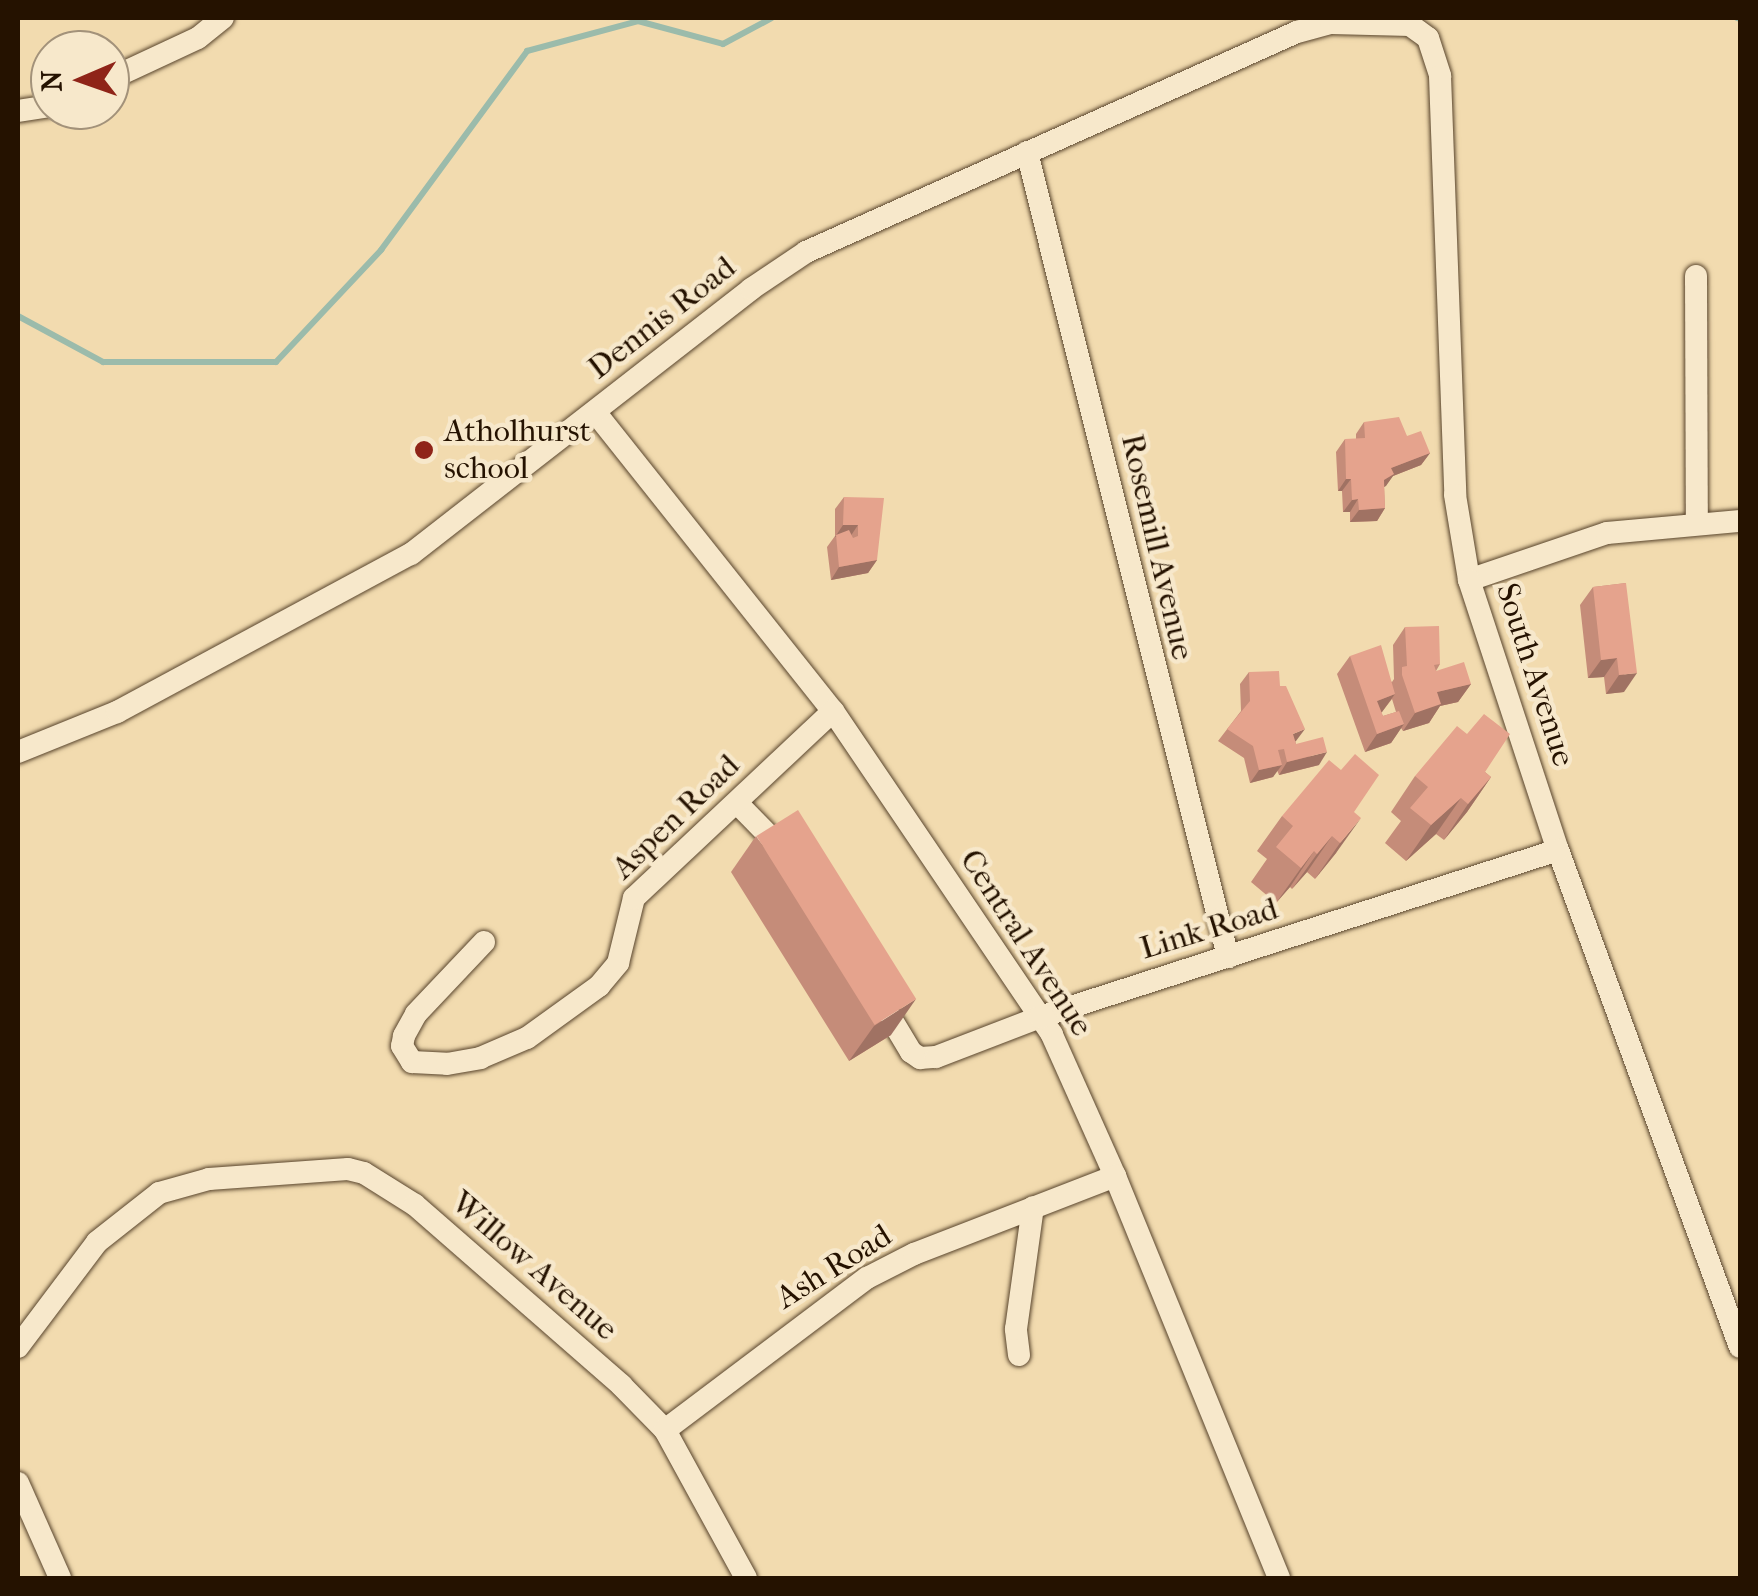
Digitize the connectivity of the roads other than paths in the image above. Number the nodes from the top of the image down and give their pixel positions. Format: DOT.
graph roads {
  1 [pos="223,18"];
  2 [pos="1388,22"];
  3 [pos="130,70"];
  4 [pos="1027,152"];
  5 [pos="1696,276"];
  6 [pos="596,412"];
  7 [pos="1740,520"];
  8 [pos="1697,522"];
  9 [pos="1469,580"];
  10 [pos="832,712"];
  11 [pos="18,752"];
  12 [pos="737,803"];
  13 [pos="1558,850"];
  14 [pos="797,868"];
  15 [pos="484,942"];
  16 [pos="1228,957"];
  17 [pos="866,976"];
  18 [pos="1040,1016"];
  19 [pos="1115,1176"];
  20 [pos="1032,1208"];
  21 [pos="1740,1347"];
  22 [pos="18,1348"];
  23 [pos="1019,1355"];
  24 [pos="665,1430"];
  25 [pos="18,1483"];
  26 [pos="60,1578"];
  27 [pos="746,1578"];
  28 [pos="1279,1578"];
  1 -- 3 [label="street"];
  2 -- 4 [label="street, Dennis Road"];
  2 -- 9 [label="street, South Avenue"];
  4 -- 6 [label="street, Dennis Road"];
  4 -- 16 [label="street, Rosemill Avenue"];
  5 -- 8 [label="street"];
  6 -- 10 [label="street, Central Avenue"];
  6 -- 11 [label="street, Dennis Road"];
  7 -- 8 [label="street"];
  8 -- 9 [label="street"];
  9 -- 13 [label="street, South Avenue"];
  10 -- 12 [label="street, Aspen Road"];
  10 -- 18 [label="street, Central Avenue"];
  12 -- 14 [label="street"];
  12 -- 15 [label="street, Aspen Road"];
  13 -- 16 [label="street, Link Road"];
  13 -- 21 [label="street, South Avenue"];
  16 -- 18 [label="street, Link Road"];
  17 -- 18 [label="street, Link Road"];
  18 -- 19 [label="street, Central Avenue"];
  19 -- 20 [label="street, Ash Road"];
  19 -- 28 [label="street, Central Avenue"];
  20 -- 23 [label="street"];
  20 -- 24 [label="street, Ash Road"];
  22 -- 24 [label="street, Willow Avenue"];
  24 -- 27 [label="street, Willow Avenue"];
  25 -- 26 [label="street"];
}
